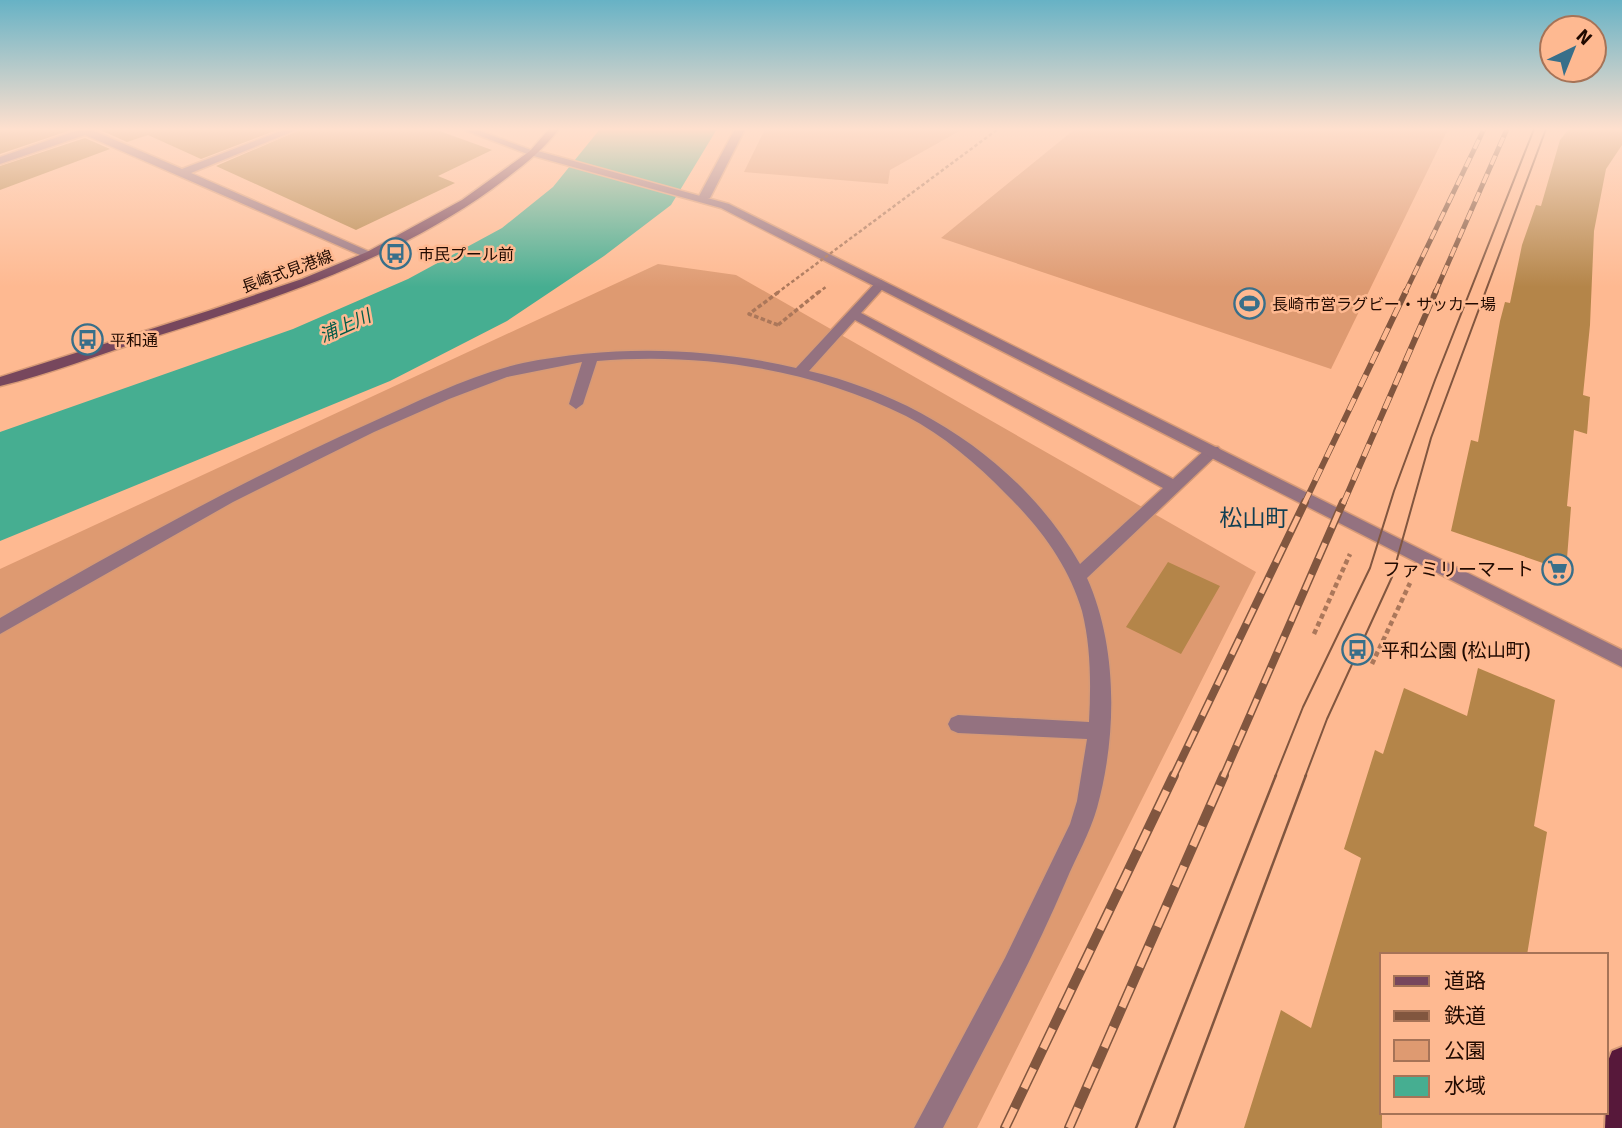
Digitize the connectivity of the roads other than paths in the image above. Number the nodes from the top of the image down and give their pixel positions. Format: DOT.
graph roads {
  1 [pos="202,182"];
  2 [pos="494,182"];
  3 [pos="638,182"];
  4 [pos="708,182"];
  5 [pos="699,197"];
  6 [pos="370,255"];
  7 [pos="881,284"];
  8 [pos="853,314"];
  9 [pos="591,357"];
  10 [pos="799,373"];
  11 [pos="0,382"];
  12 [pos="576,404"];
  13 [pos="1213,451"];
  14 [pos="1175,487"];
  15 [pos="1076,578"];
  16 [pos="0,627"];
  17 [pos="1622,659"];
  18 [pos="958,724"];
  19 [pos="1097,731"];
  20 [pos="1622,1060"];
  21 [pos="928,1128"];
  22 [pos="1620,1128"];
  1 -- 6 [label="street"];
  2 -- 6 [label="main road, 長崎式見港線"];
  3 -- 5 [label="street"];
  4 -- 5 [label="street"];
  5 -- 7 [label="street"];
  6 -- 11 [label="main road, 長崎式見港線"];
  7 -- 8 [label="street"];
  7 -- 13 [label="street"];
  8 -- 10 [label="street"];
  8 -- 14 [label="street"];
  9 -- 10 [label="street"];
  9 -- 12 [label="street"];
  9 -- 16 [label="street"];
  10 -- 15 [label="street"];
  13 -- 14 [label="street"];
  13 -- 17 [label="street"];
  14 -- 15 [label="street"];
  15 -- 19 [label="street"];
  18 -- 19 [label="street"];
  19 -- 21 [label="street"];
  20 -- 22 [label="highway"];
}
